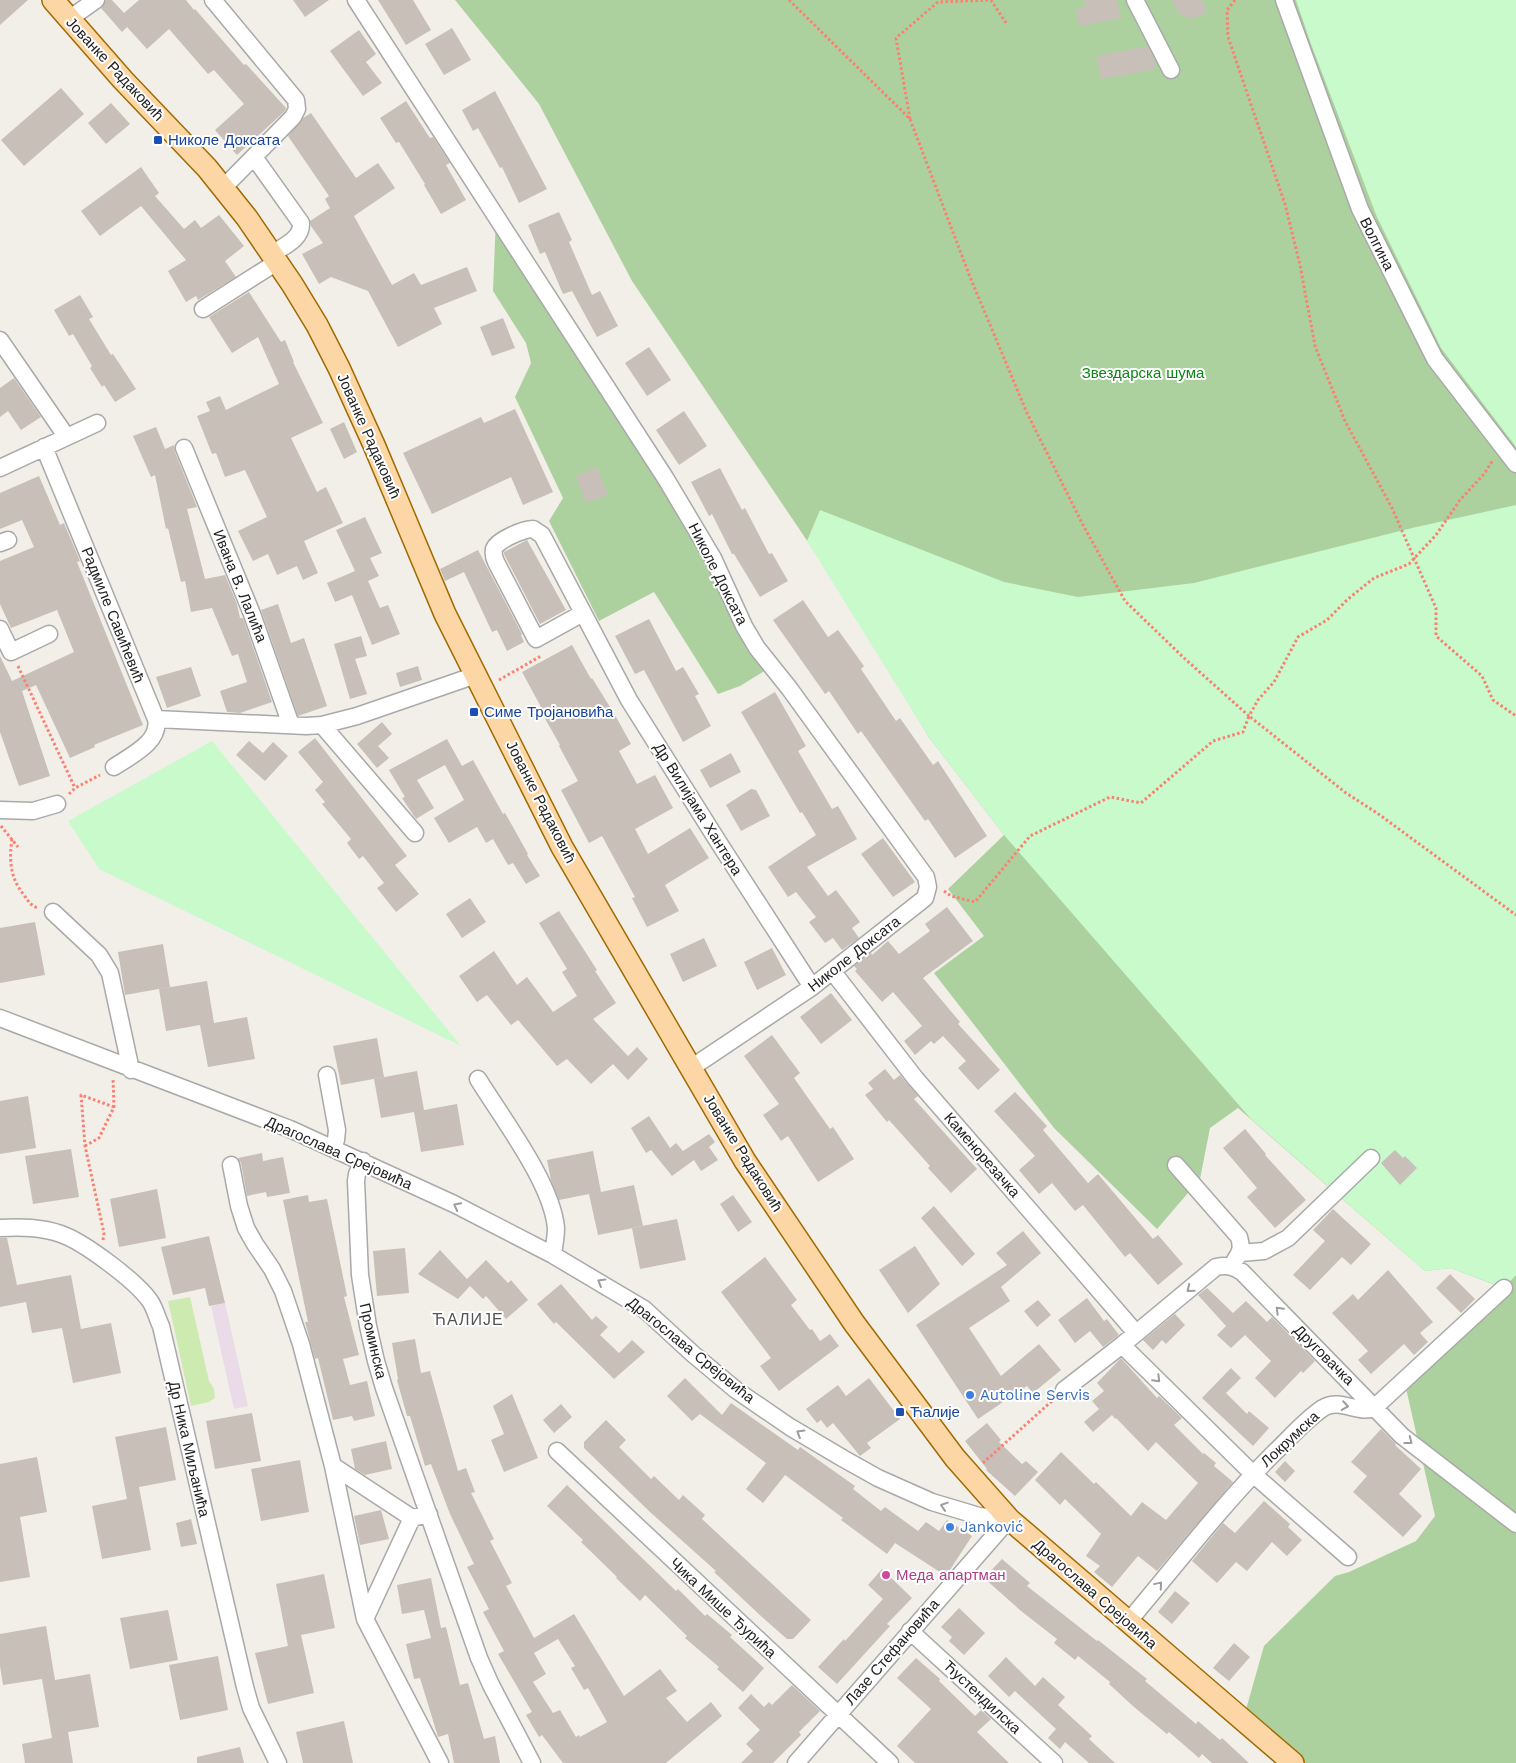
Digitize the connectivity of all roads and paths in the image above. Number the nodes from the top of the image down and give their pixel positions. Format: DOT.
graph roads {
  1 [pos="53,0"];
  2 [pos="96,0"];
  3 [pos="213,0"];
  4 [pos="356,0"];
  5 [pos="789,0"];
  6 [pos="991,0"];
  7 [pos="1135,0"];
  8 [pos="1235,0"];
  9 [pos="1284,0"];
  10 [pos="69,19"];
  11 [pos="1006,24"];
  12 [pos="1171,70"];
  13 [pos="910,119"];
  14 [pos="254,158"];
  15 [pos="223,188"];
  16 [pos="275,258"];
  17 [pos="203,308"];
  18 [pos="0,340"];
  19 [pos="97,423"];
  20 [pos="66,436"];
  21 [pos="1502,446"];
  22 [pos="44,447"];
  23 [pos="184,448"];
  24 [pos="1516,464"];
  25 [pos="0,468"];
  26 [pos="1414,558"];
  27 [pos="587,620"];
  28 [pos="0,628"];
  29 [pos="49,634"];
  30 [pos="536,639"];
  31 [pos="11,652"];
  32 [pos="479,683"];
  33 [pos="1249,716"];
  34 [pos="1516,716"];
  35 [pos="156,719"];
  36 [pos="292,725"];
  37 [pos="322,725"];
  38 [pos="114,767"];
  39 [pos="75,788"];
  40 [pos="57,804"];
  41 [pos="0,810"];
  42 [pos="0,825"];
  43 [pos="415,833"];
  44 [pos="12,839"];
  45 [pos="18,847"];
  46 [pos="926,877"];
  47 [pos="53,912"];
  48 [pos="1516,915"];
  49 [pos="833,972"];
  50 [pos="812,987"];
  51 [pos="0,1018"];
  52 [pos="113,1062"];
  53 [pos="691,1068"];
  54 [pos="131,1070"];
  55 [pos="327,1074"];
  56 [pos="478,1079"];
  57 [pos="114,1107"];
  58 [pos="85,1146"];
  59 [pos="332,1148"];
  60 [pos="1371,1158"];
  61 [pos="363,1161"];
  62 [pos="231,1164"];
  63 [pos="1176,1165"];
  64 [pos="0,1228"];
  65 [pos="552,1255"];
  66 [pos="102,1259"];
  67 [pos="1236,1260"];
  68 [pos="1504,1288"];
  69 [pos="1136,1333"];
  70 [pos="1122,1345"];
  71 [pos="1064,1390"];
  72 [pos="1375,1407"];
  73 [pos="557,1451"];
  74 [pos="333,1466"];
  75 [pos="1253,1474"];
  76 [pos="969,1475"];
  77 [pos="429,1514"];
  78 [pos="412,1518"];
  79 [pos="1009,1519"];
  80 [pos="1516,1524"];
  81 [pos="1348,1557"];
  82 [pos="365,1619"];
  83 [pos="1128,1622"];
  84 [pos="910,1631"];
  85 [pos="837,1714"];
  86 [pos="278,1763"];
  87 [pos="440,1763"];
  88 [pos="532,1763"];
  89 [pos="796,1763"];
  90 [pos="890,1763"];
  91 [pos="1054,1763"];
  92 [pos="1293,1763"];
  1 -- 10 [label="main road, Јованке Радаковић"];
  2 -- 10 [label="street"];
  3 -- 14 [label="street"];
  4 -- 46 [label="street, Николе Доксата"];
  5 -- 13 [label="path"];
  6 -- 11 [label="path"];
  6 -- 13 [label="path"];
  7 -- 12 [label="street"];
  8 -- 26 [label="path"];
  9 -- 21 [label="street, Волгина"];
  10 -- 15 [label="main road, Јованке Радаковић"];
  13 -- 33 [label="path"];
  14 -- 15 [label="street"];
  14 -- 16 [label="street"];
  15 -- 16 [label="main road, Јованке Радаковић"];
  16 -- 17 [label="street"];
  16 -- 32 [label="main road, Јованке Радаковић"];
  18 -- 20 [label="street"];
  19 -- 20 [label="street"];
  20 -- 22 [label="street"];
  21 -- 24 [label="street, Волгина"];
  21 -- 26 [label="path"];
  22 -- 25 [label="street"];
  22 -- 35 [label="street, Радмиле Савићевић"];
  23 -- 36 [label="street, Ивана В. Лалића"];
  26 -- 33 [label="path"];
  26 -- 34 [label="path"];
  27 -- 30 [label="street"];
  27 -- 30 [label="street"];
  27 -- 50 [label="street, Др Вилијама Хантера"];
  28 -- 31 [label="street"];
  29 -- 31 [label="street"];
  30 -- 32 [label="path"];
  31 -- 39 [label="path"];
  32 -- 37 [label="street"];
  32 -- 53 [label="main road, Јованке Радаковић"];
  33 -- 46 [label="path"];
  33 -- 48 [label="path"];
  35 -- 36 [label="street"];
  35 -- 38 [label="street"];
  36 -- 37 [label="street"];
  37 -- 43 [label="street"];
  38 -- 39 [label="path"];
  39 -- 40 [label="path"];
  40 -- 41 [label="street"];
  42 -- 44 [label="path"];
  44 -- 45 [label="path"];
  44 -- 47 [label="path"];
  46 -- 49 [label="street, Николе Доксата"];
  47 -- 54 [label="street"];
  49 -- 50 [label="street, Николе Доксата"];
  49 -- 69 [label="street, Каменорезачка"];
  50 -- 53 [label="street, Николе Доксата"];
  51 -- 52 [label="street, Драгослава Срејовића"];
  52 -- 54 [label="street, Драгослава Срејовића"];
  52 -- 57 [label="path"];
  53 -- 76 [label="main road, Јованке Радаковић"];
  54 -- 59 [label="street, Драгослава Срејовића"];
  55 -- 59 [label="street"];
  56 -- 65 [label="street"];
  57 -- 58 [label="path"];
  57 -- 58 [label="path"];
  58 -- 66 [label="path"];
  59 -- 61 [label="street, Драгослава Срејовића"];
  60 -- 67 [label="street"];
  65 -- 61 [label="street, Драгослава Срејовића, one-way"];
  61 -- 77 [label="street, Проминска"];
  62 -- 74 [label="street"];
  63 -- 67 [label="street"];
  64 -- 66 [label="street, Др Ника Миљанића"];
  79 -- 65 [label="street, Драгослава Срејовића, one-way"];
  66 -- 86 [label="street, Др Ника Миљанића"];
  67 -- 69 [label="street, one-way"];
  72 -- 67 [label="street, Друговачка, one-way"];
  68 -- 72 [label="street"];
  69 -- 70 [label="street"];
  70 -- 71 [label="street"];
  70 -- 75 [label="street, one-way"];
  71 -- 76 [label="path"];
  75 -- 72 [label="street, Локрумска, one-way"];
  72 -- 80 [label="street, Друговачка, one-way"];
  73 -- 85 [label="street, Чика Мише Ђурића"];
  74 -- 78 [label="street"];
  74 -- 82 [label="street"];
  75 -- 81 [label="street"];
  83 -- 75 [label="street, Локрумска, one-way"];
  76 -- 79 [label="main road, Јованке Радаковић"];
  77 -- 78 [label="street"];
  77 -- 88 [label="street, Проминска"];
  78 -- 82 [label="street"];
  79 -- 83 [label="main road, Драгослава Срејовића"];
  79 -- 84 [label="street, Лазе Стефановића"];
  82 -- 87 [label="street"];
  83 -- 92 [label="main road, Драгослава Срејовића"];
  84 -- 85 [label="street, Лазе Стефановића"];
  84 -- 91 [label="street, Ћустендилска"];
  85 -- 89 [label="street, Лазе Стефановића"];
  85 -- 90 [label="street, Чика Мише Ђурића"];
}
